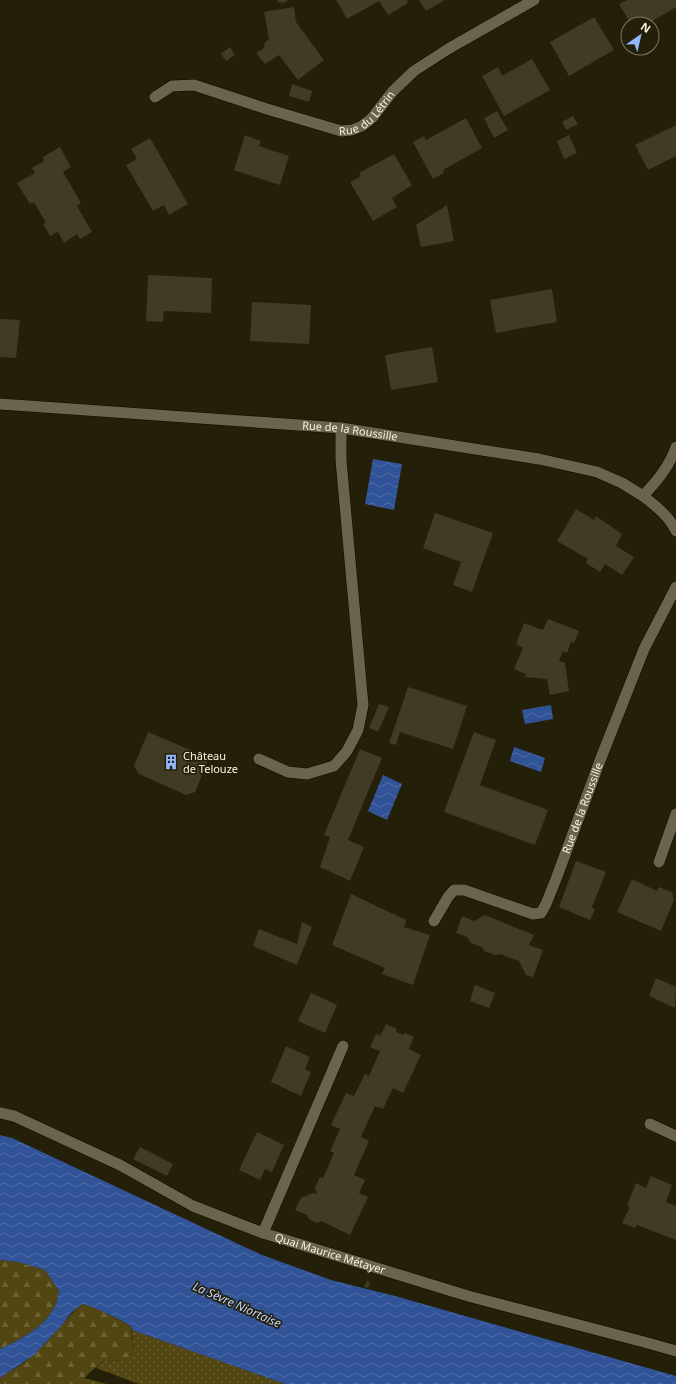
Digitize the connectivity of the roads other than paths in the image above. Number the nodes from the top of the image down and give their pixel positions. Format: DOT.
graph roads {
  1 [pos="534,0"];
  2 [pos="155,97"];
  3 [pos="0,404"];
  4 [pos="341,428"];
  5 [pos="676,447"];
  6 [pos="643,496"];
  7 [pos="676,531"];
  8 [pos="676,587"];
  9 [pos="259,759"];
  10 [pos="676,814"];
  11 [pos="659,862"];
  12 [pos="434,921"];
  13 [pos="343,1046"];
  14 [pos="0,1113"];
  15 [pos="650,1124"];
  16 [pos="676,1136"];
  17 [pos="263,1233"];
  18 [pos="676,1351"];
  1 -- 2 [label="street, Rue du Létrin"];
  3 -- 4 [label="street, Rue de la Roussille"];
  4 -- 6 [label="street, Rue de la Roussille"];
  4 -- 9 [label="street"];
  5 -- 6 [label="street"];
  6 -- 7 [label="street, Rue de la Roussille"];
  8 -- 12 [label="street, Rue de la Roussille"];
  10 -- 11 [label="street"];
  13 -- 17 [label="street"];
  14 -- 17 [label="street, Quai Maurice Métayer"];
  15 -- 16 [label="street"];
  17 -- 18 [label="street, Quai Maurice Métayer"];
}
